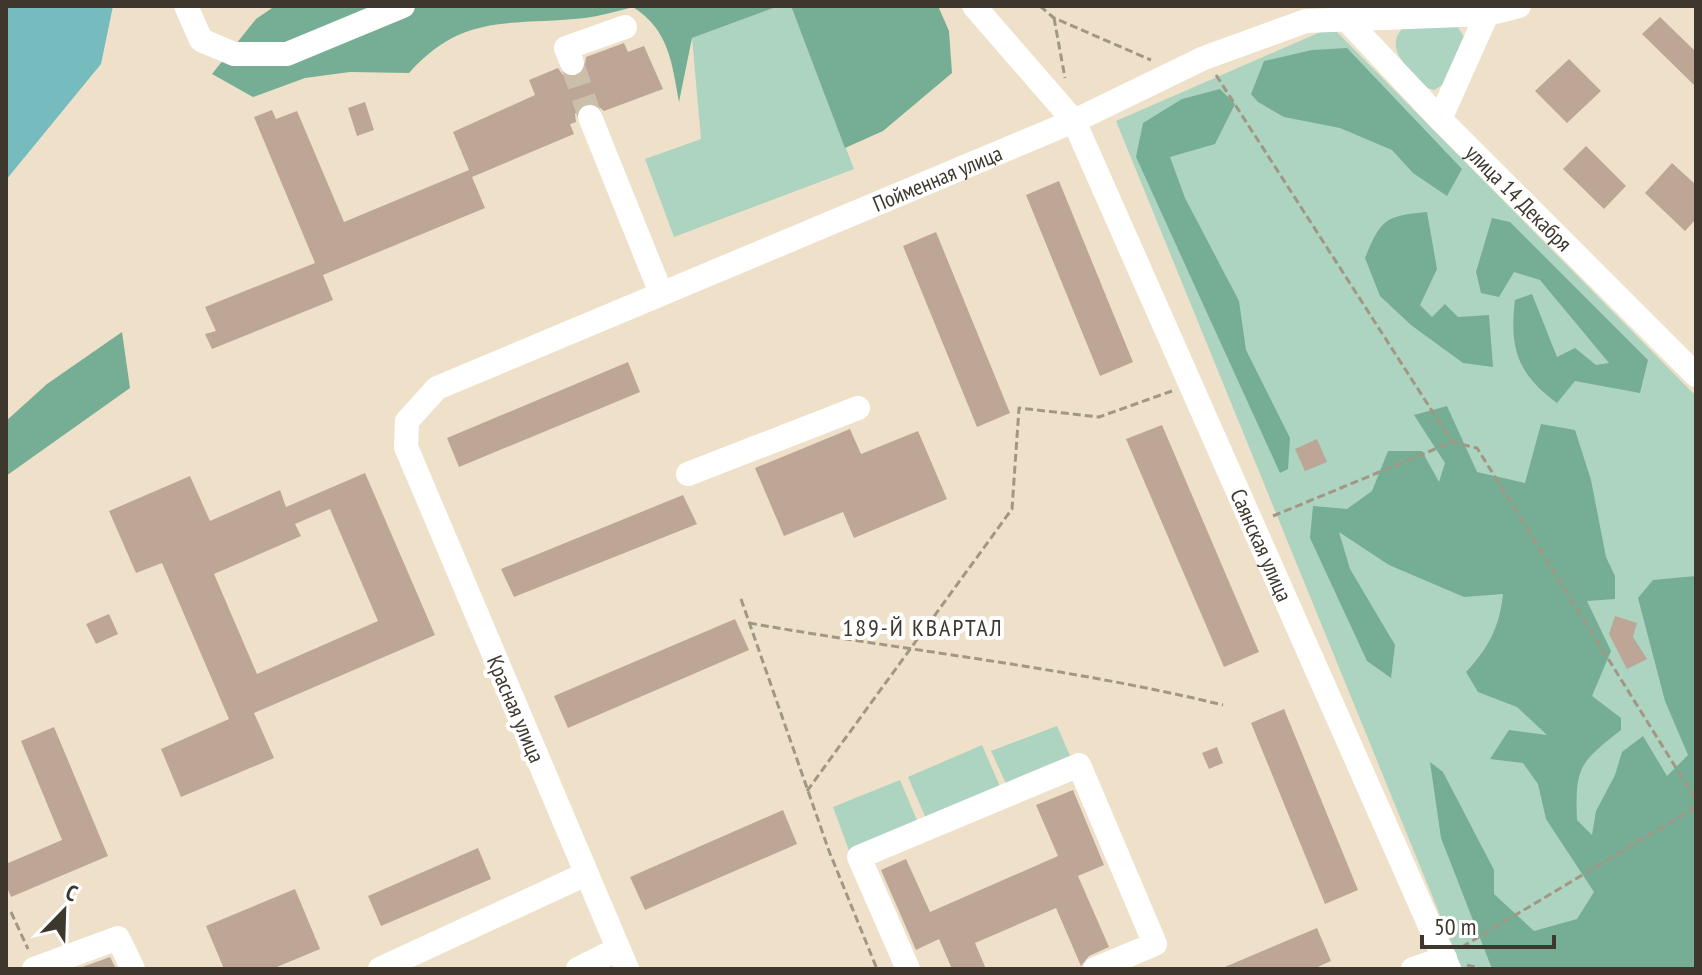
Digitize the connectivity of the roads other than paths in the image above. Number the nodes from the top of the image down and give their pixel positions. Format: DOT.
graph roads {
  1 [pos="186,6"];
  2 [pos="403,6"];
  3 [pos="974,6"];
  4 [pos="1519,6"];
  5 [pos="1487,14"];
  6 [pos="1345,18"];
  7 [pos="625,27"];
  8 [pos="572,63"];
  9 [pos="590,117"];
  10 [pos="1440,119"];
  11 [pos="1074,121"];
  12 [pos="661,293"];
  13 [pos="1696,375"];
  14 [pos="858,408"];
  15 [pos="406,447"];
  16 [pos="688,474"];
  17 [pos="586,874"];
  18 [pos="623,959"];
  19 [pos="1447,963"];
  20 [pos="35,968"];
  21 [pos="133,969"];
  22 [pos="380,969"];
  23 [pos="578,969"];
  24 [pos="908,969"];
  25 [pos="1095,969"];
  26 [pos="1413,969"];
  1 -- 2 [label="street"];
  3 -- 11 [label="street, Саянская улица"];
  4 -- 5 [label="street, Пойменная улица"];
  5 -- 6 [label="street, Пойменная улица"];
  5 -- 10 [label="street"];
  6 -- 10 [label="street, улица 14 Декабря"];
  6 -- 11 [label="street, Пойменная улица"];
  7 -- 8 [label="street"];
  9 -- 12 [label="street"];
  10 -- 13 [label="street, улица 14 Декабря"];
  11 -- 12 [label="street, Пойменная улица"];
  11 -- 19 [label="street, Саянская улица"];
  12 -- 15 [label="street, Пойменная улица"];
  14 -- 16 [label="street"];
  15 -- 17 [label="street, Красная улица"];
  17 -- 18 [label="street, Красная улица"];
  17 -- 22 [label="street"];
  18 -- 23 [label="street"];
  19 -- 26 [label="street"];
  20 -- 21 [label="street"];
  24 -- 25 [label="street"];
}
